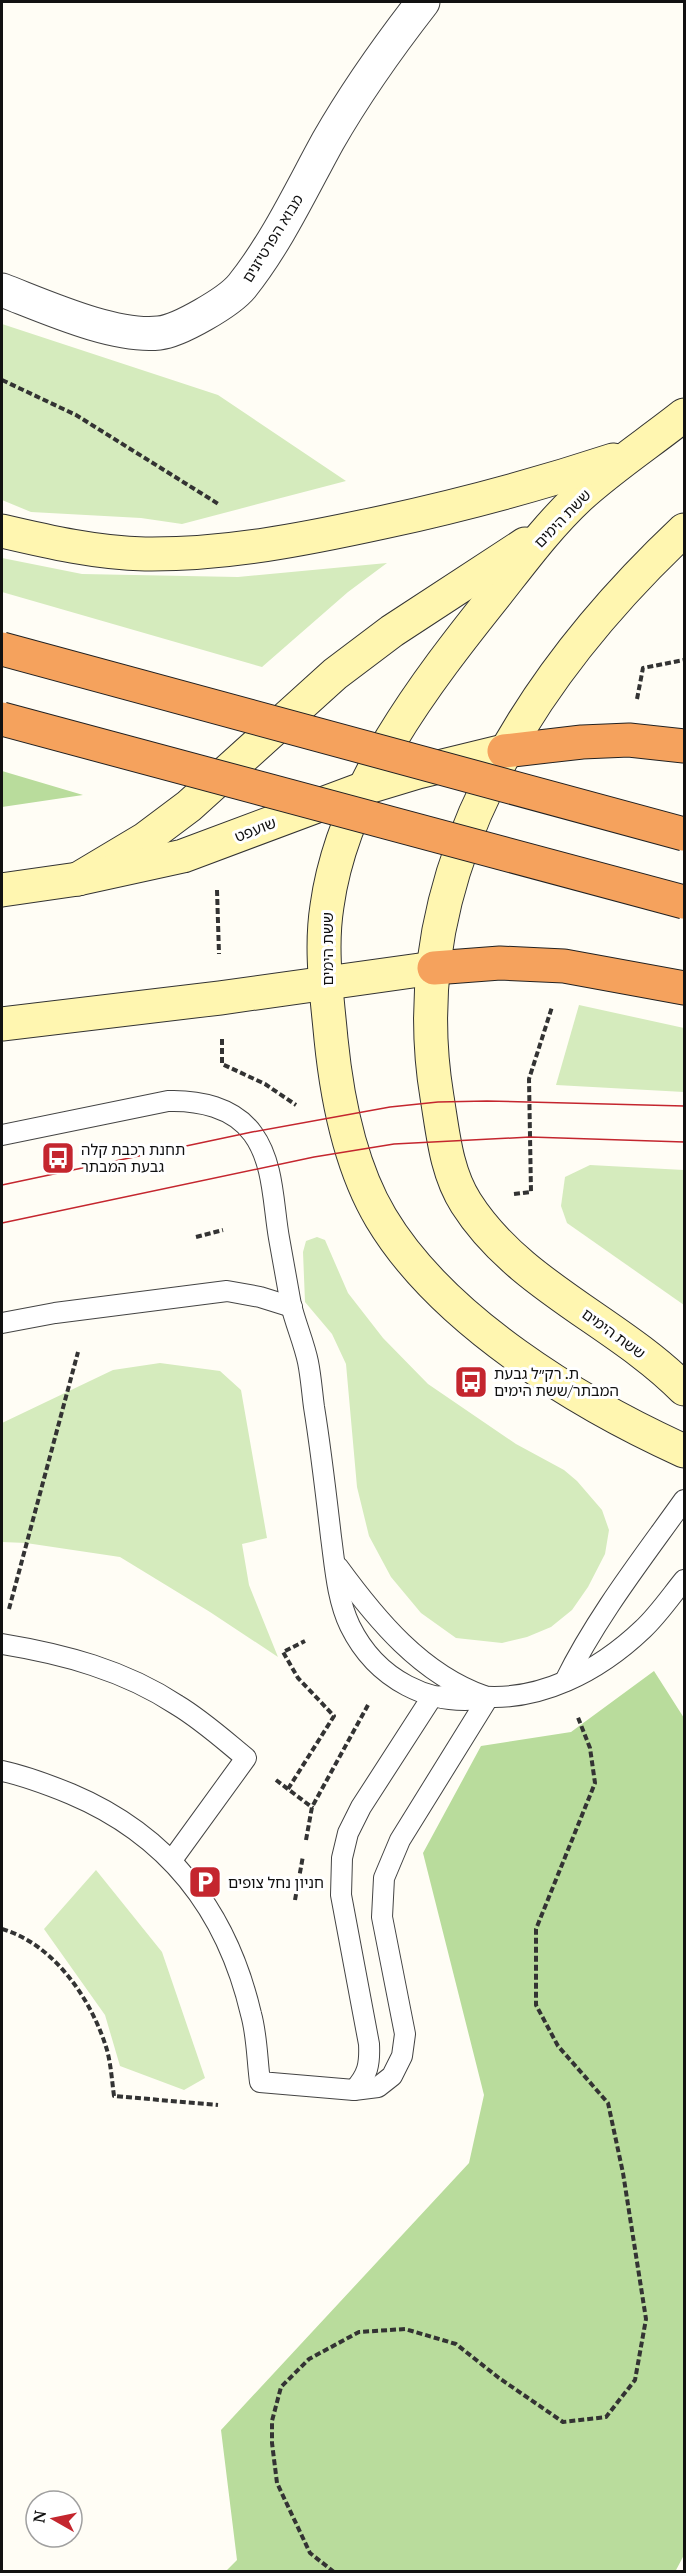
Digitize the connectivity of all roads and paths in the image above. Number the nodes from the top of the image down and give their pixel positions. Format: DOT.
graph roads {
  1 [pos="423,2"];
  2 [pos="2,290"];
  3 [pos="2,380"];
  4 [pos="684,415"];
  5 [pos="637,452"];
  6 [pos="549,528"];
  7 [pos="684,530"];
  8 [pos="2,531"];
  9 [pos="267,544"];
  10 [pos="2,649"];
  11 [pos="2,719"];
  12 [pos="684,747"];
  13 [pos="504,751"];
  14 [pos="365,788"];
  15 [pos="684,834"];
  16 [pos="78,879"];
  17 [pos="2,890"];
  18 [pos="684,902"];
  19 [pos="434,968"];
  20 [pos="326,982"];
  21 [pos="684,988"];
  22 [pos="2,1024"];
  23 [pos="2,1135"];
  24 [pos="223,1230"];
  25 [pos="196,1237"];
  26 [pos="292,1307"];
  27 [pos="2,1323"];
  28 [pos="78,1352"];
  29 [pos="684,1389"];
  30 [pos="684,1451"];
  31 [pos="684,1500"];
  32 [pos="334,1562"];
  33 [pos="684,1580"];
  34 [pos="8,1616"];
  35 [pos="305,1641"];
  36 [pos="2,1644"];
  37 [pos="565,1681"];
  38 [pos="432,1697"];
  39 [pos="488,1698"];
  40 [pos="368,1705"];
  41 [pos="578,1718"];
  42 [pos="352,1734"];
  43 [pos="246,1758"];
  44 [pos="2,1772"];
  45 [pos="288,1790"];
  46 [pos="348,1833"];
  47 [pos="172,1860"];
  48 [pos="2,1929"];
  49 [pos="354,2090"];
  50 [pos="218,2105"];
  51 [pos="334,2571"];
  1 -- 2 [label="street, מבוא הפרטיזנים"];
  3 -- 9 [label="path"];
  4 -- 5 [label="street, ששת הימים"];
  5 -- 6 [label="street, ששת הימים"];
  5 -- 9 [label="street"];
  6 -- 14 [label="street, ששת הימים"];
  6 -- 16 [label="street"];
  7 -- 13 [label="street, ששת הימים"];
  8 -- 9 [label="street"];
  10 -- 15 [label="highway, bridge"];
  11 -- 18 [label="highway, bridge"];
  12 -- 13 [label="highway"];
  13 -- 14 [label="street, שועפט"];
  13 -- 19 [label="street, ששת הימים"];
  14 -- 16 [label="street, שועפט"];
  14 -- 20 [label="street, ששת הימים"];
  16 -- 17 [label="street, שועפט"];
  19 -- 20 [label="street"];
  19 -- 21 [label="highway"];
  19 -- 29 [label="street, ששת הימים"];
  20 -- 22 [label="street"];
  20 -- 30 [label="street, ששת הימים"];
  23 -- 26 [label="lane"];
  24 -- 25 [label="path"];
  26 -- 27 [label="lane"];
  26 -- 32 [label="lane"];
  28 -- 34 [label="path"];
  31 -- 37 [label="lane"];
  32 -- 38 [label="lane"];
  32 -- 39 [label="lane"];
  33 -- 37 [label="lane"];
  35 -- 45 [label="path"];
  36 -- 43 [label="lane"];
  37 -- 39 [label="lane"];
  38 -- 39 [label="lane"];
  38 -- 46 [label="lane"];
  39 -- 49 [label="lane"];
  40 -- 42 [label="path"];
  41 -- 51 [label="path"];
  43 -- 45 [label="path"];
  43 -- 47 [label="lane"];
  44 -- 47 [label="lane"];
  45 -- 46 [label="path"];
  46 -- 49 [label="lane"];
  47 -- 49 [label="lane"];
  48 -- 50 [label="path"];
}
